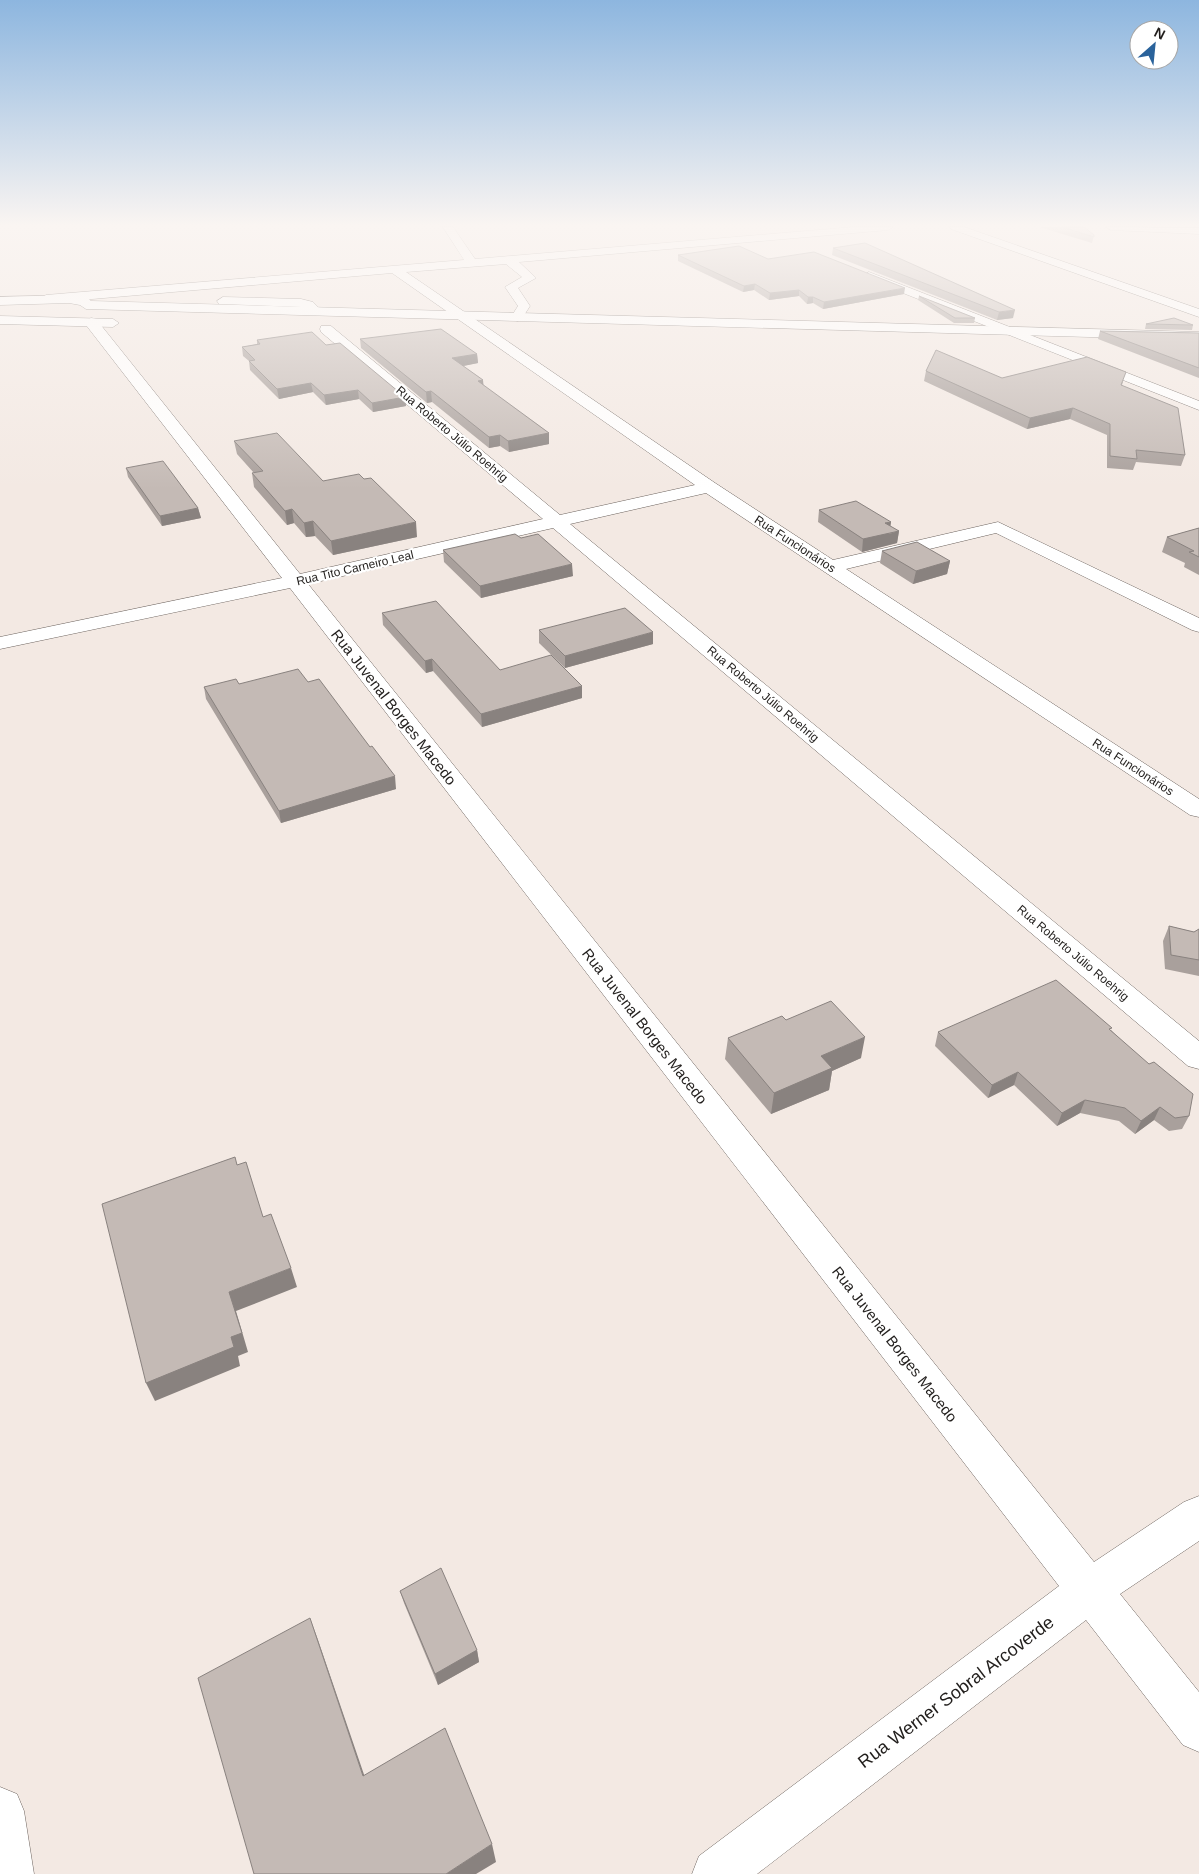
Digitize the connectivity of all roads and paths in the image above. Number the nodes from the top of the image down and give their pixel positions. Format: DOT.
graph roads {
  1 [pos="55,314"];
  2 [pos="83,314"];
  3 [pos="88,314"];
  4 [pos="90,314"];
  5 [pos="258,314"];
  6 [pos="317,314"];
  7 [pos="451,314"];
  8 [pos="518,314"];
  9 [pos="967,314"];
  10 [pos="516,317"];
  11 [pos="0,320"];
  12 [pos="24,320"];
  13 [pos="687,322"];
  14 [pos="130,324"];
  15 [pos="326,324"];
  16 [pos="463,324"];
  17 [pos="1006,330"];
  18 [pos="486,333"];
  19 [pos="506,333"];
  20 [pos="1199,336"];
  21 [pos="693,337"];
  22 [pos="1006,344"];
  23 [pos="1045,345"];
  24 [pos="1084,346"];
  25 [pos="1199,406"];
  26 [pos="709,487"];
  27 [pos="558,522"];
  28 [pos="829,567"];
  29 [pos="295,581"];
  30 [pos="1199,626"];
  31 [pos="0,643"];
  32 [pos="1199,810"];
  33 [pos="1199,1058"];
  34 [pos="1199,1517"];
  35 [pos="1089,1590"];
  36 [pos="1199,1728"];
  37 [pos="0,1811"];
  38 [pos="9,1874"];
  39 [pos="717,1874"];
  1 -- 12 [label="street"];
  2 -- 12 [label="street"];
  3 -- 29 [label="street, Rua Juvenal Borges Macedo"];
  4 -- 14 [label="street"];
  5 -- 15 [label="street"];
  6 -- 15 [label="street"];
  7 -- 16 [label="street, Rua Funcionários"];
  8 -- 10 [label="street"];
  9 -- 17 [label="street"];
  10 -- 13 [label="street"];
  10 -- 16 [label="street"];
  11 -- 12 [label="street"];
  13 -- 17 [label="street"];
  13 -- 21 [label="street"];
  15 -- 16 [label="street"];
  15 -- 27 [label="street, Rua Roberto Júlio Roehrig"];
  16 -- 18 [label="street, Rua Funcionários"];
  17 -- 20 [label="street"];
  17 -- 23 [label="street"];
  18 -- 19 [label="street"];
  18 -- 26 [label="street, Rua Funcionários"];
  22 -- 23 [label="street"];
  23 -- 24 [label="street"];
  23 -- 25 [label="street"];
  26 -- 27 [label="street, Rua Tito Carneiro Leal"];
  26 -- 28 [label="street, Rua Funcionários"];
  27 -- 29 [label="street, Rua Tito Carneiro Leal"];
  27 -- 33 [label="street, Rua Roberto Júlio Roehrig"];
  28 -- 30 [label="street"];
  28 -- 32 [label="street, Rua Funcionários"];
  29 -- 31 [label="street, Rua Tito Carneiro Leal"];
  29 -- 35 [label="street, Rua Juvenal Borges Macedo"];
  34 -- 35 [label="street, Rua Werner Sobral Arcoverde"];
  35 -- 36 [label="street, Rua Juvenal Borges Macedo"];
  35 -- 39 [label="street, Rua Werner Sobral Arcoverde"];
  37 -- 38 [label="street"];
}
